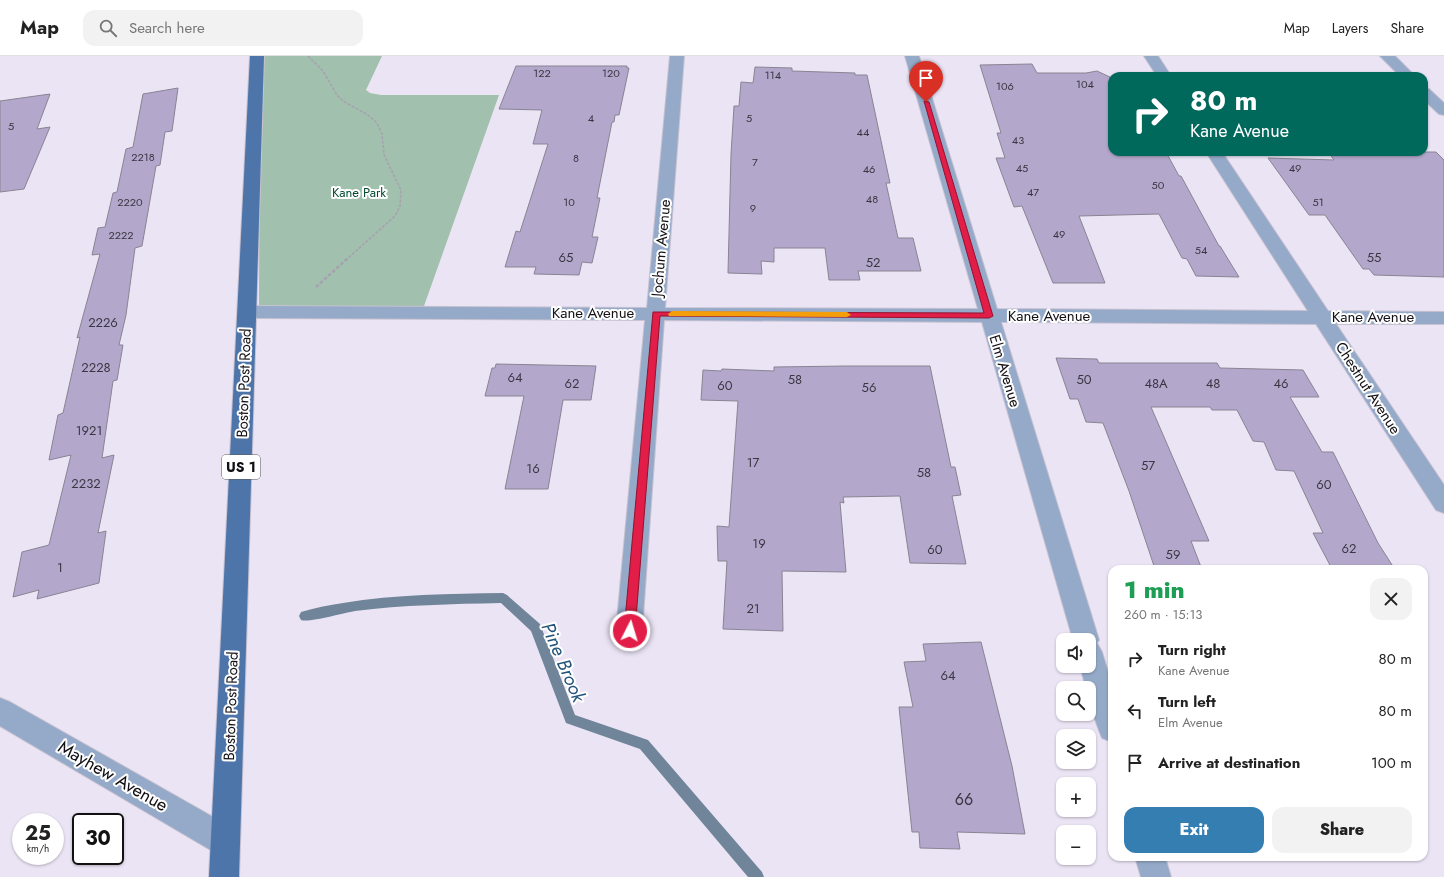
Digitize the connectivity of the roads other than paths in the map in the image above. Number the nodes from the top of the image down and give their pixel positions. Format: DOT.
graph roads {
  1 [pos="257,56"];
  2 [pos="677,56"];
  3 [pos="912,56"];
  4 [pos="1151,56"];
  5 [pos="1387,56"];
  6 [pos="1161,72"];
  7 [pos="1404,72"];
  8 [pos="1428,96"];
  9 [pos="1444,111"];
  10 [pos="1217,156"];
  11 [pos="247,312"];
  12 [pos="656,314"];
  13 [pos="989,316"];
  14 [pos="1321,317"];
  15 [pos="1444,318"];
  16 [pos="1444,504"];
  17 [pos="630,631"];
  18 [pos="1084,633"];
  19 [pos="1095,673"];
  20 [pos="0,711"];
  21 [pos="1108,716"];
  22 [pos="225,841"];
  23 [pos="1151,861"];
  24 [pos="224,877"];
  25 [pos="1156,877"];
  1 -- 11 [label="main road, Boston Post Road / US 1"];
  2 -- 12 [label="street, Jochum Avenue"];
  3 -- 13 [label="street, Elm Avenue"];
  4 -- 6 [label="street"];
  5 -- 7 [label="street"];
  8 -- 9 [label="street"];
  10 -- 14 [label="street, Chestnut Avenue"];
  11 -- 12 [label="street, Kane Avenue"];
  11 -- 22 [label="main road, Boston Post Road / US 1"];
  12 -- 13 [label="street, Kane Avenue"];
  12 -- 17 [label="street, Jochum Avenue"];
  13 -- 14 [label="street, Kane Avenue"];
  13 -- 18 [label="street, Elm Avenue"];
  14 -- 15 [label="street, Kane Avenue"];
  14 -- 16 [label="street, Chestnut Avenue"];
  19 -- 21 [label="street"];
  20 -- 22 [label="street, Mayhew Avenue"];
  22 -- 24 [label="main road, Boston Post Road / US 1"];
  23 -- 25 [label="street"];
}
